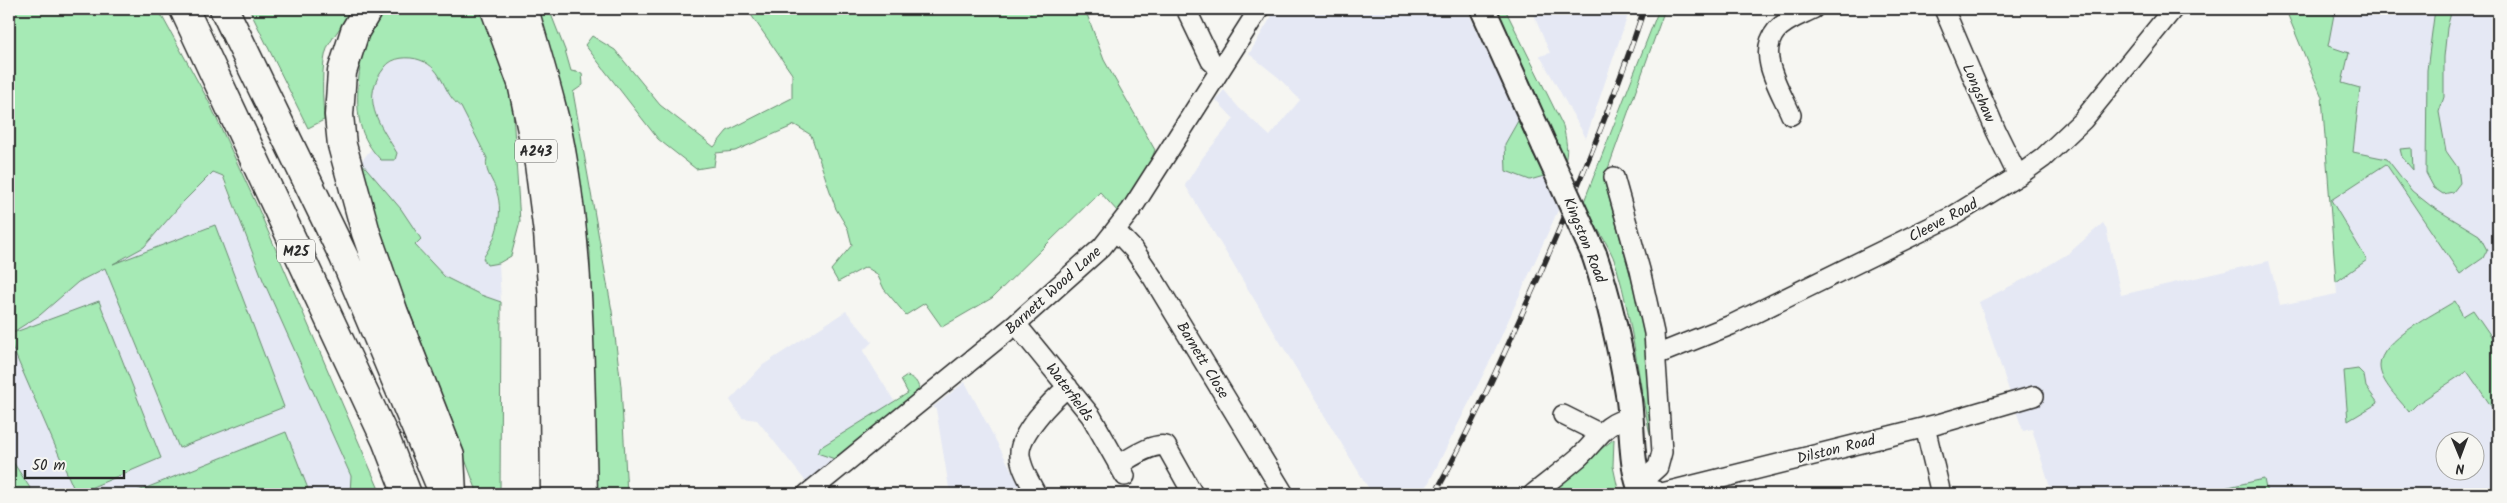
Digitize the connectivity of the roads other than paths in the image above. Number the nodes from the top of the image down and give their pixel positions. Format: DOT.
graph roads {
  1 [pos="184,9"];
  2 [pos="224,9"];
  3 [pos="368,9"];
  4 [pos="495,9"];
  5 [pos="524,9"];
  6 [pos="1186,9"];
  7 [pos="1259,9"];
  8 [pos="1483,9"];
  9 [pos="1813,9"];
  10 [pos="1944,9"];
  11 [pos="2173,9"];
  12 [pos="1220,69"];
  13 [pos="1791,115"];
  14 [pos="2018,176"];
  15 [pos="1614,177"];
  16 [pos="1116,231"];
  17 [pos="1016,324"];
  18 [pos="1656,354"];
  19 [pos="1068,387"];
  20 [pos="2034,396"];
  21 [pos="1563,415"];
  22 [pos="1630,418"];
  23 [pos="1925,427"];
  24 [pos="1599,433"];
  25 [pos="1640,490"];
  26 [pos="407,494"];
  27 [pos="444,494"];
  28 [pos="452,494"];
  29 [pos="555,494"];
  30 [pos="583,494"];
  31 [pos="807,494"];
  32 [pos="1036,494"];
  33 [pos="1193,494"];
  34 [pos="1284,494"];
  35 [pos="1533,494"];
  36 [pos="1941,494"];
  1 -- 26 [label="highway, M25"];
  2 -- 27 [label="highway, M25"];
  3 -- 28 [label="highway"];
  4 -- 29 [label="highway, A243"];
  5 -- 30 [label="highway, A243"];
  6 -- 12 [label="street"];
  7 -- 12 [label="street, Barnett Wood Lane"];
  8 -- 22 [label="main road, Kingston Road, bridge"];
  9 -- 13 [label="street"];
  10 -- 14 [label="street, Longshaw"];
  11 -- 14 [label="street, Cleeve Road"];
  12 -- 16 [label="street, Barnett Wood Lane"];
  14 -- 18 [label="street, Cleeve Road"];
  15 -- 18 [label="street"];
  16 -- 17 [label="street, Barnett Wood Lane"];
  16 -- 34 [label="street, Barnett Close"];
  17 -- 19 [label="street, Waterfields"];
  17 -- 31 [label="street, Barnett Wood Lane"];
  18 -- 25 [label="street"];
  19 -- 32 [label="street"];
  19 -- 33 [label="street, Waterfields"];
  20 -- 23 [label="street, Dilston Road"];
  21 -- 24 [label="street"];
  22 -- 24 [label="street"];
  22 -- 25 [label="main road, Kingston Road"];
  23 -- 25 [label="street, Dilston Road"];
  23 -- 36 [label="street"];
  24 -- 35 [label="street"];
}
